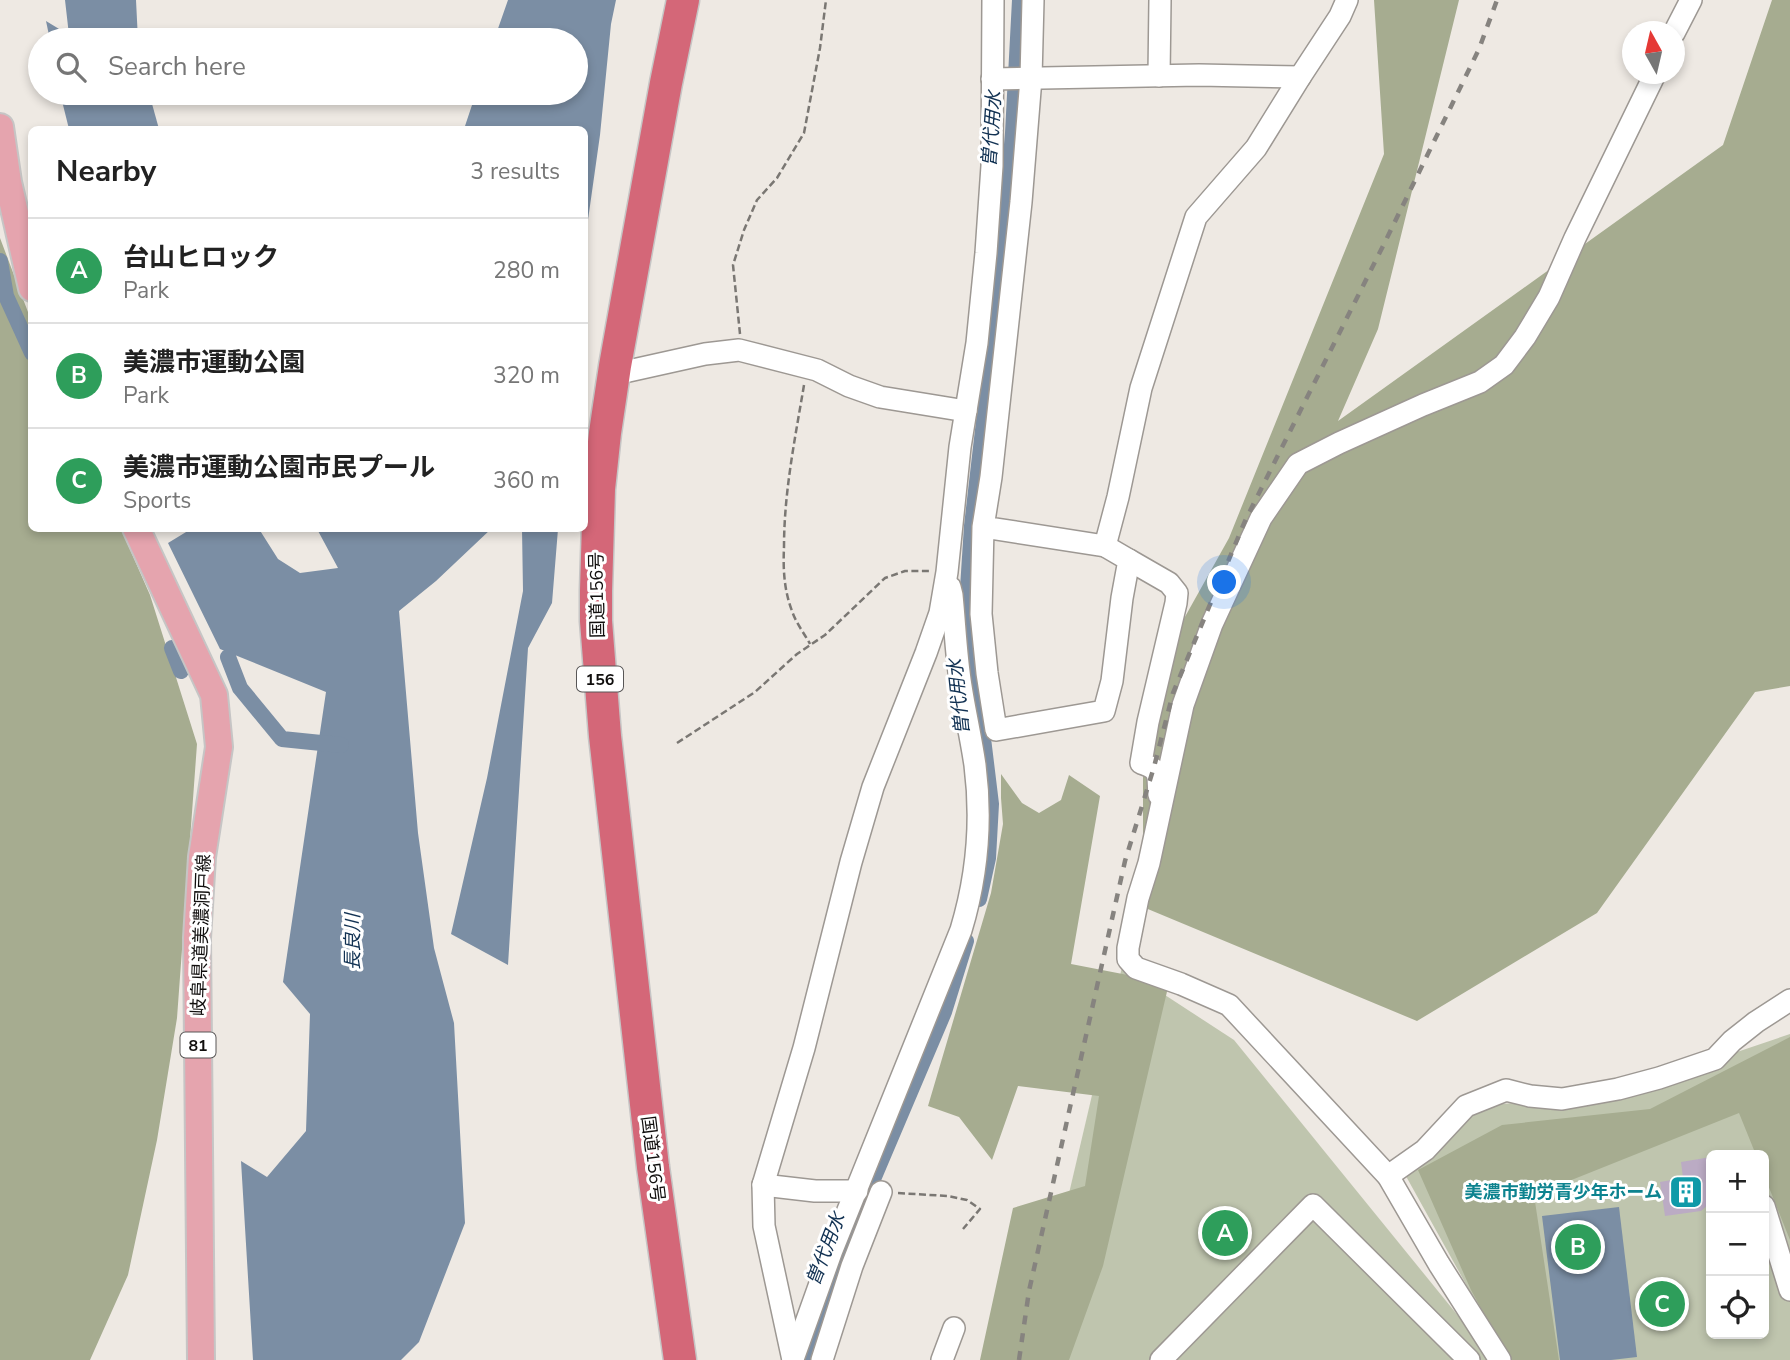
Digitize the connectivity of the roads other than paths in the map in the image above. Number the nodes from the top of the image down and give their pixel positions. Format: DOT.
graph roads {
  1 [pos="683,0"];
  2 [pos="993,0"];
  3 [pos="1032,0"];
  4 [pos="1160,0"];
  5 [pos="1347,0"];
  6 [pos="1691,0"];
  7 [pos="1681,21"];
  8 [pos="1159,76"];
  9 [pos="1300,77"];
  10 [pos="1013,79"];
  11 [pos="1650,84"];
  12 [pos="0,127"];
  13 [pos="28,270"];
  14 [pos="998,288"];
  15 [pos="615,374"];
  16 [pos="966,411"];
  17 [pos="975,475"];
  18 [pos="983,527"];
  19 [pos="138,532"];
  20 [pos="1105,546"];
  21 [pos="1129,560"];
  22 [pos="947,575"];
  23 [pos="1160,807"];
  24 [pos="1790,1000"];
  25 [pos="1388,1176"];
  26 [pos="763,1185"];
  27 [pos="857,1191"];
  28 [pos="881,1192"];
  29 [pos="1766,1213"];
  30 [pos="1790,1290"];
  31 [pos="954,1328"];
  32 [pos="793,1359"];
  33 [pos="201,1360"];
  34 [pos="680,1360"];
  35 [pos="822,1360"];
  36 [pos="942,1360"];
  37 [pos="1161,1360"];
  38 [pos="1469,1360"];
  39 [pos="1500,1360"];
  1 -- 15 [label="highway, 国道156号 / 156"];
  2 -- 10 [label="street"];
  3 -- 10 [label="street"];
  4 -- 8 [label="street"];
  5 -- 9 [label="street"];
  6 -- 7 [label="street"];
  8 -- 9 [label="street"];
  8 -- 10 [label="street"];
  9 -- 20 [label="street"];
  10 -- 14 [label="street"];
  10 -- 14 [label="street"];
  11 -- 23 [label="street"];
  12 -- 13 [label="main road"];
  14 -- 16 [label="street"];
  14 -- 17 [label="street"];
  15 -- 16 [label="street"];
  15 -- 34 [label="highway, 国道156号 / 156"];
  16 -- 17 [label="street"];
  17 -- 18 [label="street"];
  17 -- 22 [label="street"];
  18 -- 20 [label="street"];
  18 -- 21 [label="street"];
  19 -- 33 [label="main road, 岐阜県道美濃洞戸線 / 81"];
  20 -- 21 [label="street"];
  21 -- 23 [label="street"];
  22 -- 26 [label="street"];
  22 -- 27 [label="street"];
  23 -- 25 [label="street"];
  24 -- 25 [label="street"];
  25 -- 39 [label="street"];
  26 -- 27 [label="street"];
  26 -- 32 [label="street"];
  27 -- 32 [label="street"];
  28 -- 35 [label="street"];
  29 -- 30 [label="street"];
  31 -- 36 [label="street"];
  37 -- 38 [label="street"];
}
